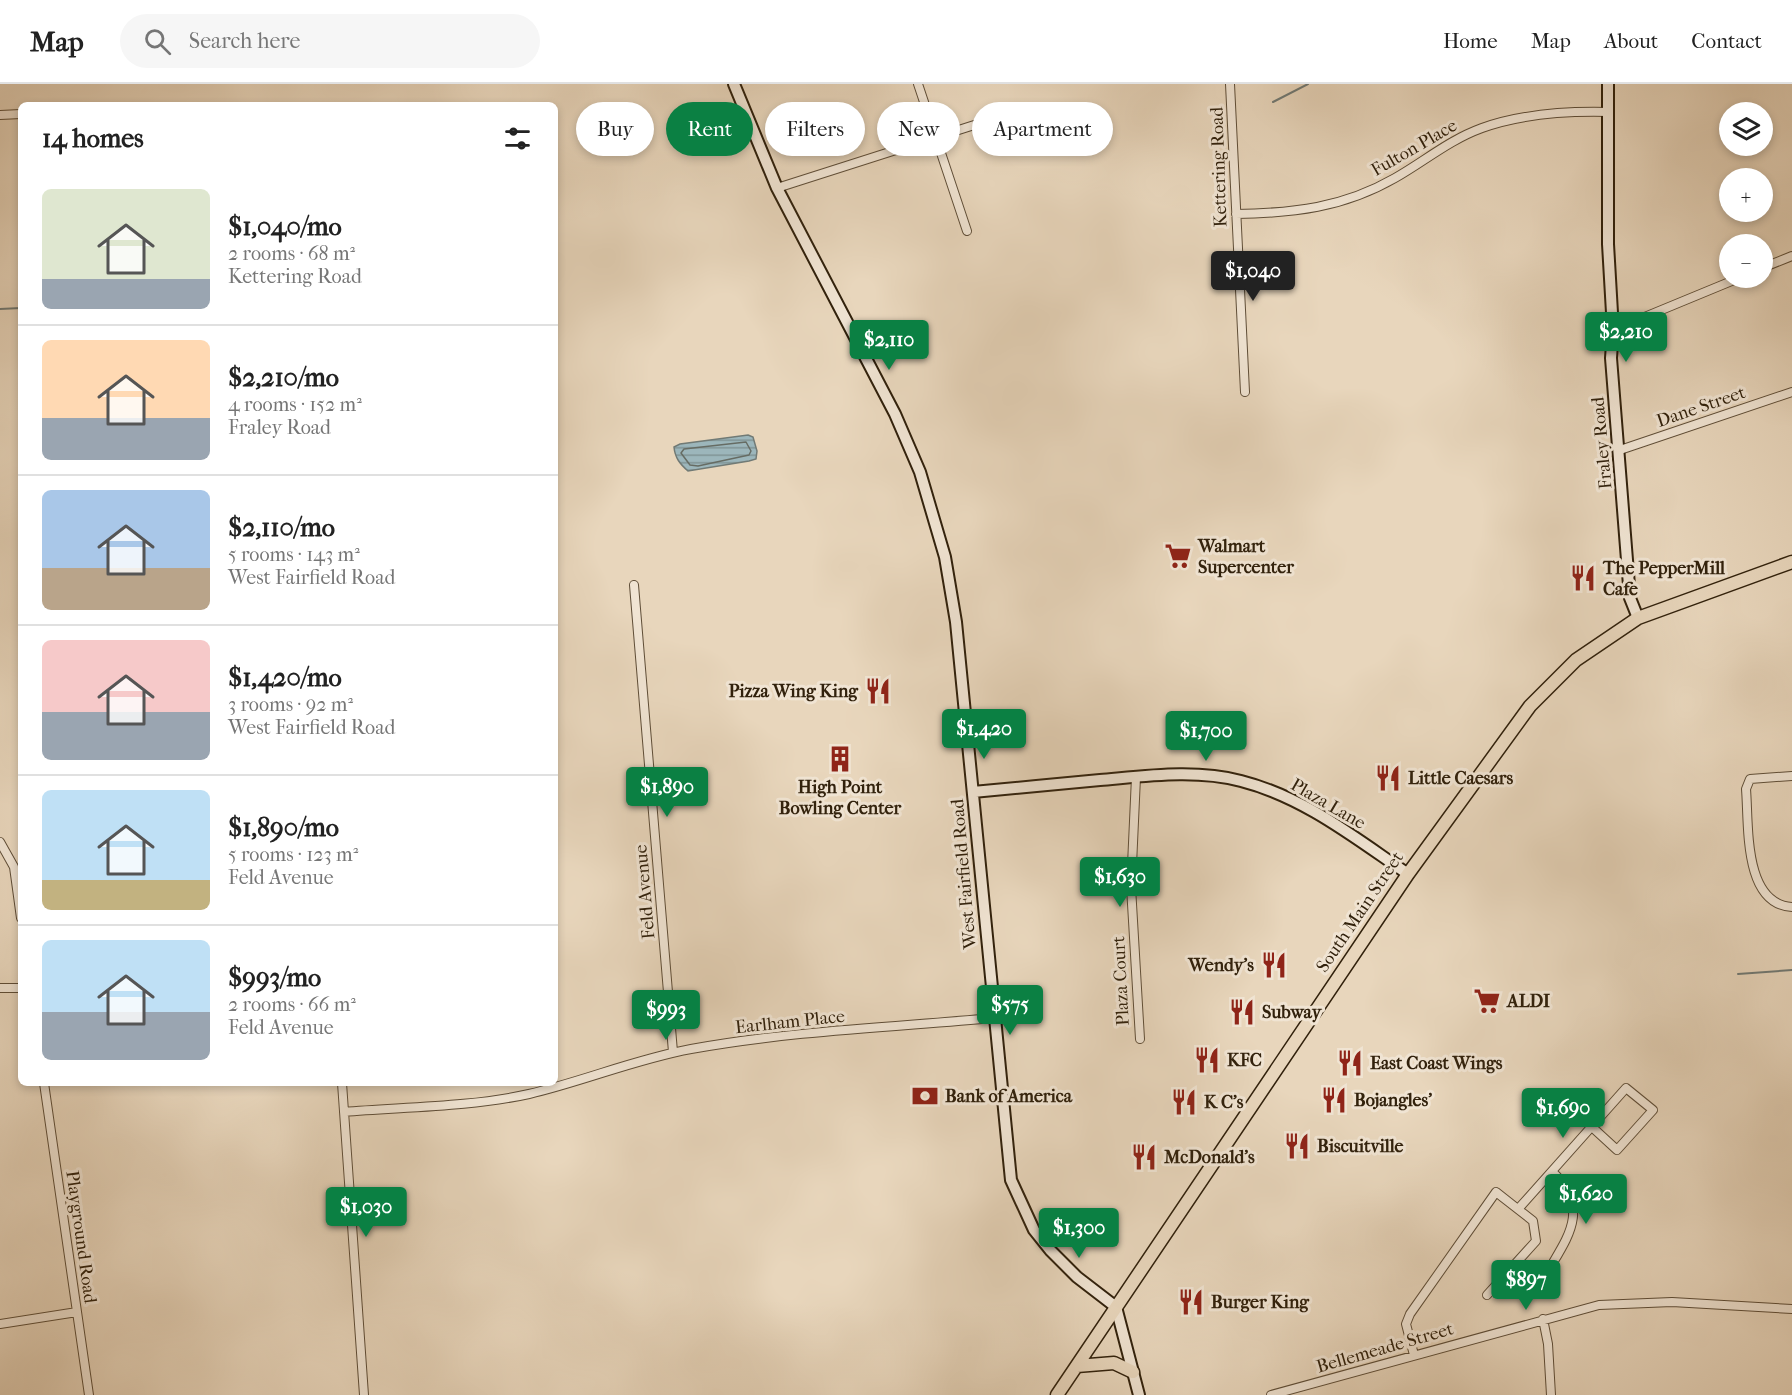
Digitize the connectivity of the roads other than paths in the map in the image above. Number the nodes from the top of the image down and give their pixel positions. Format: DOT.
graph roads {
  1 [pos="734,84"];
  2 [pos="918,84"];
  3 [pos="1230,84"];
  4 [pos="1608,84"];
  5 [pos="924,102"];
  6 [pos="1608,112"];
  7 [pos="18,114"];
  8 [pos="0,115"];
  9 [pos="877,156"];
  10 [pos="942,156"];
  11 [pos="777,188"];
  12 [pos="1236,214"];
  13 [pos="967,231"];
  14 [pos="1792,255"];
  15 [pos="1773,263"];
  16 [pos="1719,286"];
  17 [pos="1613,330"];
  18 [pos="1245,392"];
  19 [pos="1792,392"];
  20 [pos="1620,450"];
  21 [pos="1792,562"];
  22 [pos="634,585"];
  23 [pos="1638,618"];
  24 [pos="1792,776"];
  25 [pos="1136,777"];
  26 [pos="973,792"];
  27 [pos="0,842"];
  28 [pos="1408,874"];
  29 [pos="18,896"];
  30 [pos="1792,907"];
  31 [pos="0,988"];
  32 [pos="18,988"];
  33 [pos="994,1018"];
  34 [pos="1140,1039"];
  35 [pos="673,1052"];
  36 [pos="558,1085"];
  37 [pos="44,1086"];
  38 [pos="342,1086"];
  39 [pos="555,1086"];
  40 [pos="1556,1093"];
  41 [pos="344,1112"];
  42 [pos="1591,1126"];
  43 [pos="1552,1172"];
  44 [pos="1519,1208"];
  45 [pos="1543,1280"];
  46 [pos="1487,1295"];
  47 [pos="1116,1307"];
  48 [pos="1792,1309"];
  49 [pos="77,1312"];
  50 [pos="1543,1319"];
  51 [pos="0,1324"];
  52 [pos="1414,1355"];
  53 [pos="1077,1366"];
  54 [pos="1133,1372"];
  55 [pos="89,1395"];
  56 [pos="364,1395"];
  57 [pos="1057,1395"];
  58 [pos="1139,1395"];
  59 [pos="1270,1395"];
  60 [pos="1551,1395"];
  1 -- 11 [label="main road, West Fairfield Road"];
  2 -- 5 [label="street"];
  3 -- 12 [label="street, Kettering Road"];
  4 -- 6 [label="main road, Fraley Road"];
  6 -- 12 [label="street, Fulton Place"];
  6 -- 17 [label="main road, Fraley Road"];
  7 -- 8 [label="street"];
  9 -- 11 [label="street"];
  10 -- 13 [label="street"];
  11 -- 26 [label="main road, West Fairfield Road"];
  12 -- 18 [label="street, Kettering Road"];
  14 -- 15 [label="street"];
  16 -- 17 [label="street"];
  17 -- 20 [label="main road, Fraley Road"];
  19 -- 20 [label="street, Dane Street"];
  20 -- 23 [label="main road, Fraley Road"];
  21 -- 23 [label="main road, South Main Street"];
  22 -- 35 [label="street, Feld Avenue"];
  23 -- 28 [label="main road, South Main Street"];
  24 -- 30 [label="street"];
  25 -- 26 [label="main road, Plaza Lane"];
  25 -- 28 [label="main road, Plaza Lane"];
  25 -- 34 [label="street, Plaza Court"];
  26 -- 33 [label="main road, West Fairfield Road"];
  27 -- 29 [label="street"];
  28 -- 47 [label="main road, South Main Street"];
  31 -- 32 [label="street"];
  33 -- 35 [label="street, Earlham Place"];
  33 -- 47 [label="main road, West Fairfield Road"];
  35 -- 36 [label="street, Earlham Place"];
  37 -- 49 [label="street, Playground Road"];
  38 -- 41 [label="street"];
  39 -- 41 [label="street, Earlham Place"];
  40 -- 42 [label="street"];
  41 -- 56 [label="street"];
  42 -- 42 [label="street"];
  42 -- 43 [label="street"];
  43 -- 44 [label="street"];
  43 -- 45 [label="street"];
  44 -- 46 [label="street"];
  44 -- 52 [label="street"];
  47 -- 53 [label="main road, South Main Street"];
  47 -- 54 [label="main road"];
  48 -- 50 [label="street, Bellemeade Street"];
  49 -- 51 [label="street"];
  49 -- 55 [label="street, Playground Road"];
  50 -- 52 [label="street, Bellemeade Street"];
  50 -- 60 [label="street"];
  52 -- 59 [label="street, Bellemeade Street"];
  53 -- 54 [label="main road"];
  53 -- 57 [label="main road, South Main Street"];
  54 -- 58 [label="main road"];
}
